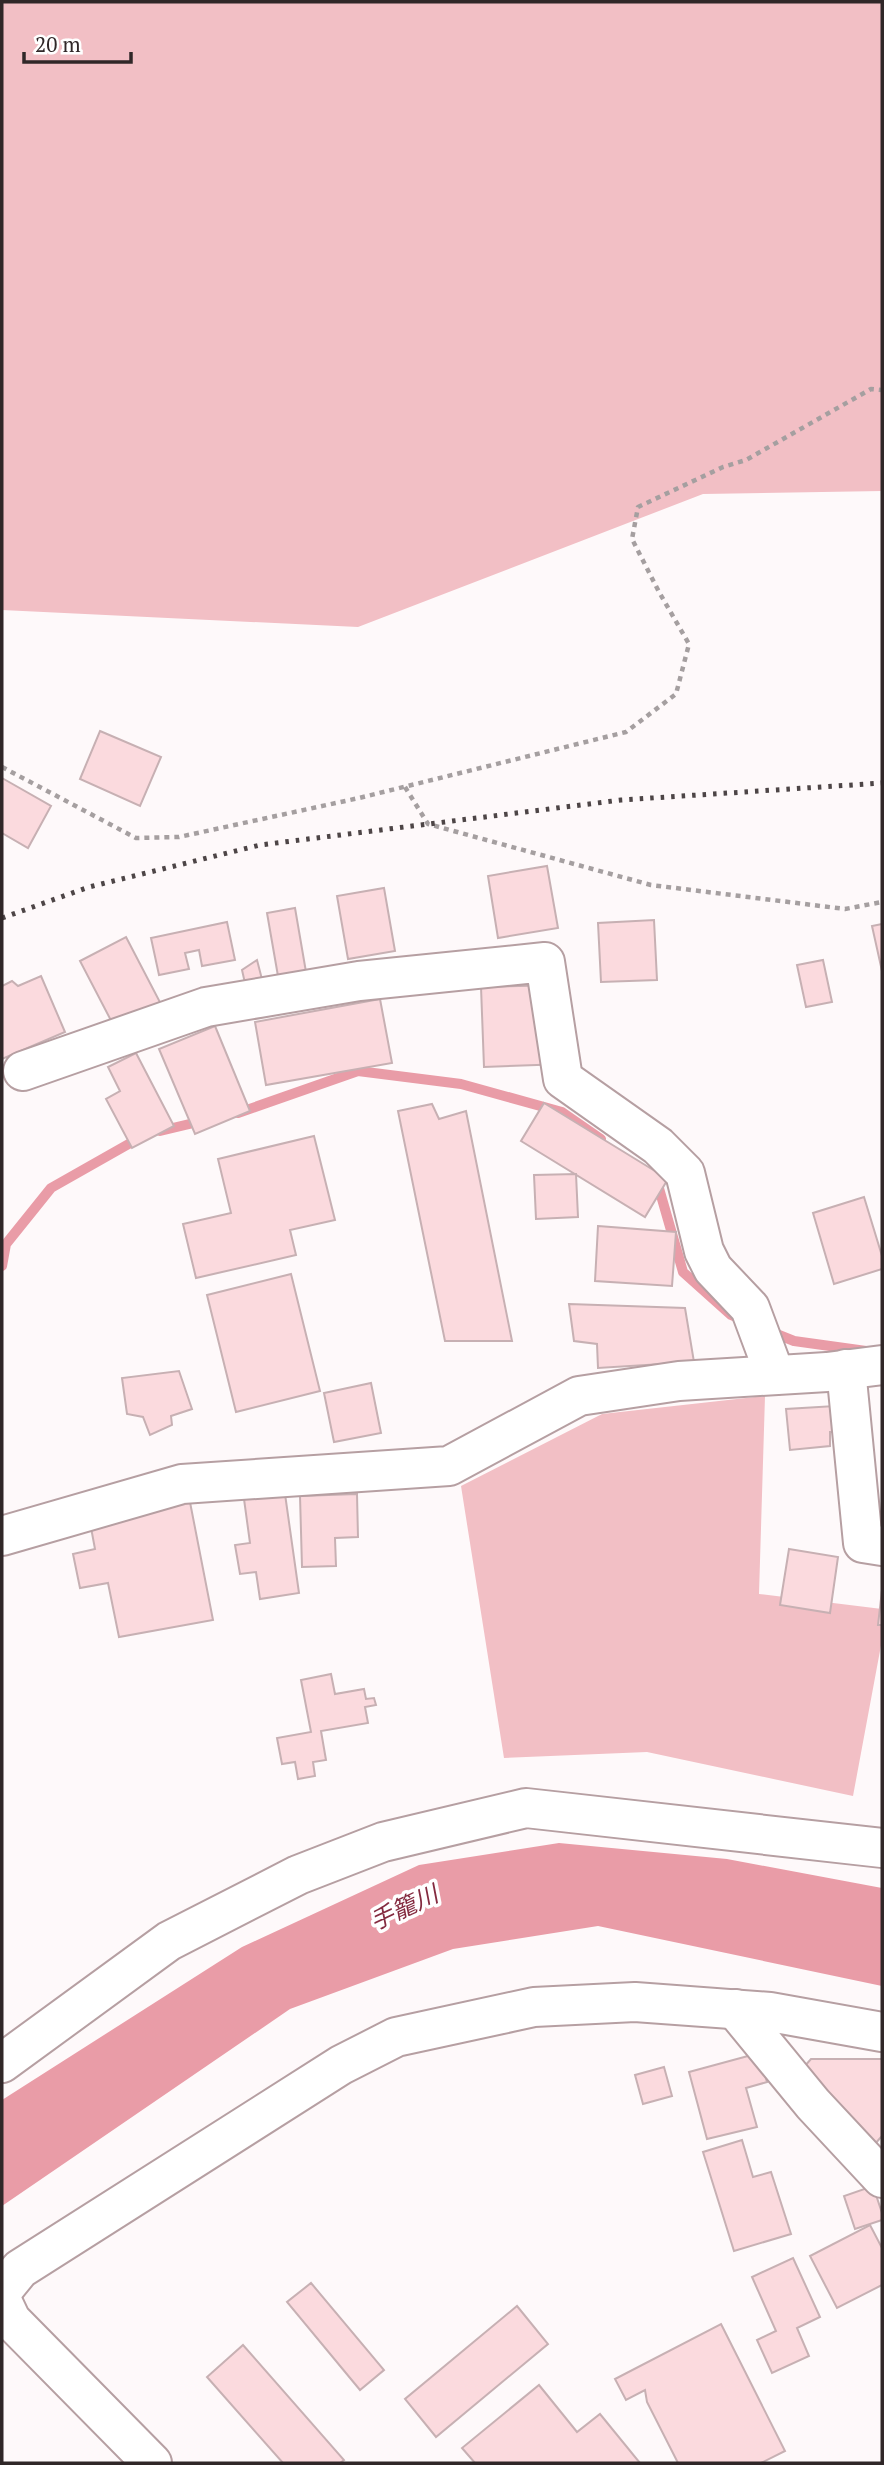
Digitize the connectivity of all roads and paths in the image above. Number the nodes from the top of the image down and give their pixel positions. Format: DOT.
graph roads {
  1 [pos="882,390"];
  2 [pos="2,768"];
  3 [pos="405,787"];
  4 [pos="882,902"];
  5 [pos="23,1071"];
  6 [pos="763,1343"];
  7 [pos="864,1367"];
  8 [pos="2,1536"];
  9 [pos="882,1546"];
  10 [pos="882,1848"];
  11 [pos="735,2009"];
  12 [pos="882,2032"];
  13 [pos="2,2063"];
  14 [pos="882,2178"];
  15 [pos="2,2291"];
  16 [pos="2,2301"];
  17 [pos="152,2463"];
  1 -- 3 [label="path"];
  2 -- 3 [label="path"];
  3 -- 4 [label="path"];
  5 -- 6 [label="street"];
  6 -- 7 [label="street"];
  6 -- 8 [label="street"];
  7 -- 9 [label="street"];
  10 -- 13 [label="street"];
  11 -- 12 [label="street"];
  11 -- 14 [label="street"];
  11 -- 15 [label="street"];
  16 -- 17 [label="street"];
}
